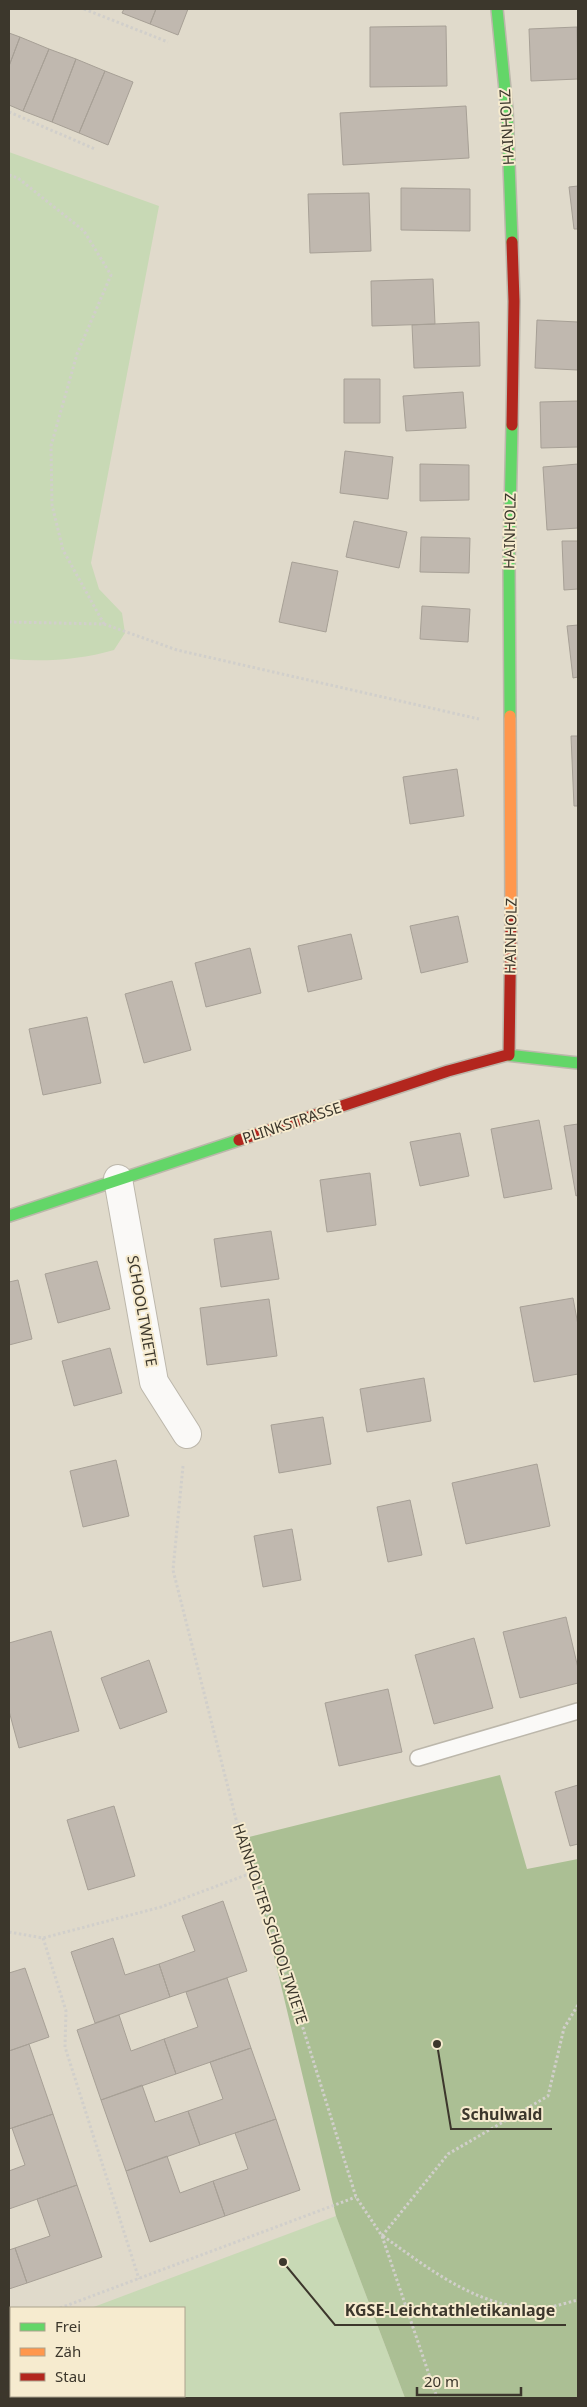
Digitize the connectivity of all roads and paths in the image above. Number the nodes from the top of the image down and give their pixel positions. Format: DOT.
graph roads {
  1 [pos="84,9"];
  2 [pos="497,9"];
  3 [pos="168,42"];
  4 [pos="9,112"];
  5 [pos="95,148"];
  6 [pos="9,175"];
  7 [pos="9,622"];
  8 [pos="104,624"];
  9 [pos="512,726"];
  10 [pos="509,1055"];
  11 [pos="578,1062"];
  12 [pos="118,1179"];
  13 [pos="9,1216"];
  14 [pos="187,1434"];
  15 [pos="578,1711"];
  16 [pos="418,1758"];
  17 [pos="254,1872"];
  18 [pos="9,1932"];
  19 [pos="43,1938"];
  20 [pos="578,2005"];
  21 [pos="356,2197"];
  22 [pos="382,2236"];
  23 [pos="139,2279"];
  24 [pos="578,2300"];
  25 [pos="63,2307"];
  26 [pos="438,2398"];
  1 -- 3 [label="path"];
  2 -- 9 [label="street, HAINHOLZ"];
  4 -- 5 [label="path"];
  6 -- 8 [label="path"];
  7 -- 8 [label="path"];
  8 -- 9 [label="path"];
  9 -- 10 [label="street, HAINHOLZ"];
  10 -- 11 [label="street, PLINKSTRASSE"];
  10 -- 12 [label="street, PLINKSTRASSE"];
  12 -- 13 [label="street, PLINKSTRASSE"];
  12 -- 14 [label="street, SCHOOLTWIETE"];
  14 -- 17 [label="path, HAINHOLTER SCHOOLTWIETE"];
  15 -- 16 [label="lane"];
  17 -- 19 [label="path"];
  17 -- 21 [label="path, HAINHOLTER SCHOOLTWIETE"];
  18 -- 19 [label="path"];
  19 -- 23 [label="path"];
  20 -- 22 [label="path"];
  21 -- 22 [label="path, HAINHOLTER SCHOOLTWIETE"];
  21 -- 23 [label="path"];
  22 -- 24 [label="path"];
  22 -- 26 [label="path, HAINHOLTER SCHOOLTWIETE"];
  23 -- 25 [label="path"];
}
